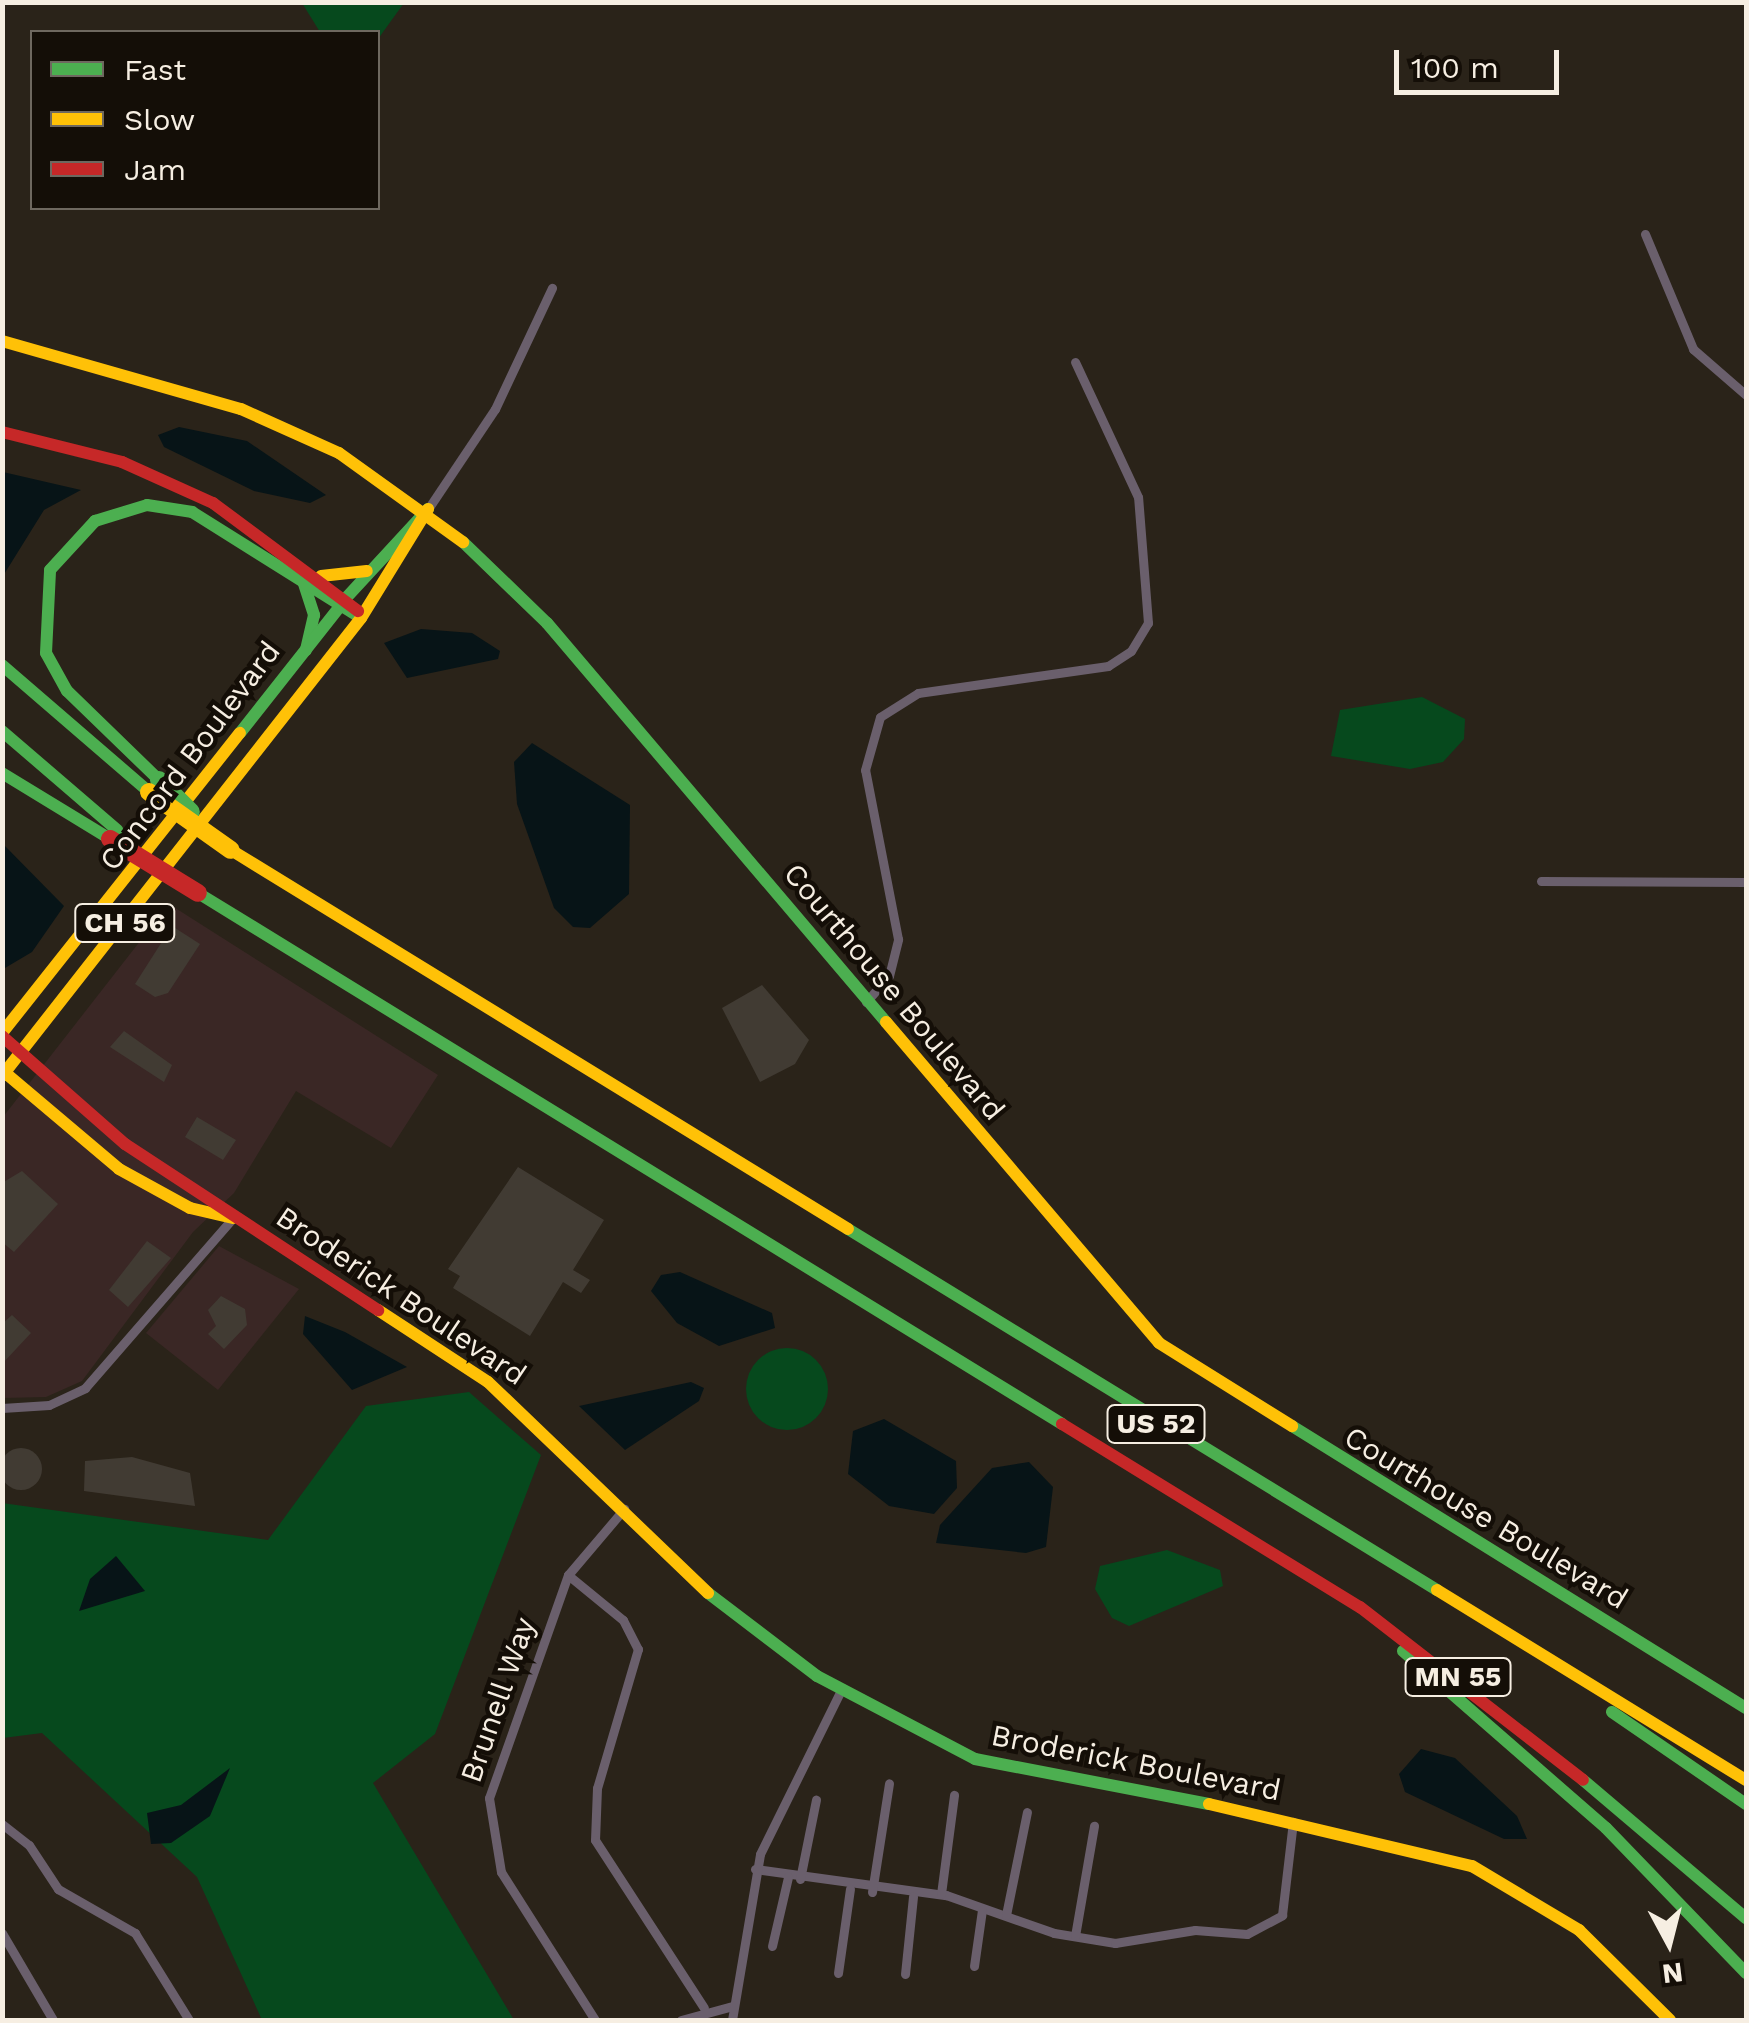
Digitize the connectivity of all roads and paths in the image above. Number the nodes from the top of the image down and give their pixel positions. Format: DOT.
graph roads {
  1 [pos="1645,234"];
  2 [pos="552,288"];
  3 [pos="2,341"];
  4 [pos="1075,362"];
  5 [pos="1746,395"];
  6 [pos="2,432"];
  7 [pos="428,509"];
  8 [pos="367,571"];
  9 [pos="306,575"];
  10 [pos="342,603"];
  11 [pos="361,618"];
  12 [pos="306,650"];
  13 [pos="2,665"];
  14 [pos="2,730"];
  15 [pos="2,773"];
  16 [pos="154,786"];
  17 [pos="114,834"];
  18 [pos="1541,880"];
  19 [pos="1746,882"];
  20 [pos="866,1002"];
  21 [pos="2,1034"];
  22 [pos="22,1054"];
  23 [pos="3,1073"];
  24 [pos="233,1218"];
  25 [pos="2,1408"];
  26 [pos="624,1509"];
  27 [pos="1282,1561"];
  28 [pos="568,1576"];
  29 [pos="1467,1614"];
  30 [pos="841,1690"];
  31 [pos="1746,1708"];
  32 [pos="1746,1780"];
  33 [pos="888,1783"];
  34 [pos="954,1796"];
  35 [pos="816,1800"];
  36 [pos="1746,1804"];
  37 [pos="1027,1812"];
  38 [pos="1293,1822"];
  39 [pos="2,1824"];
  40 [pos="1094,1826"];
  41 [pos="755,1869"];
  42 [pos="788,1877"];
  43 [pos="800,1879"];
  44 [pos="850,1889"];
  45 [pos="872,1892"];
  46 [pos="941,1894"];
  47 [pos="913,1896"];
  48 [pos="982,1910"];
  49 [pos="1006,1916"];
  50 [pos="1746,1918"];
  51 [pos="2,1933"];
  52 [pos="1075,1936"];
  53 [pos="772,1946"];
  54 [pos="974,1966"];
  55 [pos="838,1973"];
  56 [pos="904,1974"];
  57 [pos="1746,1974"];
  58 [pos="733,2006"];
  59 [pos="704,2008"];
  60 [pos="53,2020"];
  61 [pos="189,2020"];
  62 [pos="595,2020"];
  63 [pos="681,2020"];
  64 [pos="732,2020"];
  65 [pos="1670,2020"];
  1 -- 5 [label="street"];
  2 -- 7 [label="street"];
  3 -- 7 [label="main road, Courthouse Boulevard"];
  4 -- 20 [label="street"];
  6 -- 9 [label="main road"];
  7 -- 8 [label="main road"];
  7 -- 11 [label="main road"];
  7 -- 20 [label="main road, Courthouse Boulevard"];
  8 -- 9 [label="main road"];
  8 -- 10 [label="main road"];
  9 -- 10 [label="main road"];
  9 -- 12 [label="main road"];
  9 -- 16 [label="main road"];
  10 -- 11 [label="main road"];
  10 -- 12 [label="main road, CH 56"];
  11 -- 22 [label="main road, Concord Boulevard / CH 56"];
  12 -- 21 [label="main road, Concord Boulevard / CH 56"];
  13 -- 16 [label="main road, US 52"];
  14 -- 17 [label="main road, US 52"];
  15 -- 17 [label="main road"];
  16 -- 29 [label="main road, US 52, bridge"];
  17 -- 27 [label="main road, US 52, bridge"];
  18 -- 19 [label="street"];
  20 -- 31 [label="main road, Courthouse Boulevard"];
  21 -- 22 [label="main road, Broderick Boulevard"];
  22 -- 23 [label="main road, Concord Boulevard / CH 56"];
  22 -- 24 [label="main road, Broderick Boulevard"];
  23 -- 24 [label="main road, Broderick Boulevard"];
  24 -- 25 [label="street"];
  24 -- 26 [label="main road, Broderick Boulevard"];
  26 -- 28 [label="street, Brunell Way"];
  26 -- 30 [label="main road, Broderick Boulevard"];
  27 -- 50 [label="main road, MN 55"];
  27 -- 57 [label="main road, US 52"];
  28 -- 59 [label="street"];
  28 -- 62 [label="street, Brunell Way"];
  29 -- 32 [label="main road, MN 55"];
  29 -- 36 [label="main road, US 52"];
  30 -- 38 [label="main road, Broderick Boulevard"];
  30 -- 41 [label="street"];
  33 -- 45 [label="street"];
  34 -- 46 [label="street"];
  35 -- 43 [label="street"];
  37 -- 49 [label="street"];
  38 -- 52 [label="street"];
  38 -- 65 [label="main road, Broderick Boulevard"];
  39 -- 61 [label="street"];
  40 -- 52 [label="street"];
  41 -- 42 [label="street"];
  41 -- 58 [label="street"];
  42 -- 43 [label="street"];
  42 -- 53 [label="street"];
  43 -- 44 [label="street"];
  44 -- 45 [label="street"];
  44 -- 55 [label="street"];
  45 -- 47 [label="street"];
  46 -- 47 [label="street"];
  46 -- 48 [label="street"];
  47 -- 56 [label="street"];
  48 -- 49 [label="street"];
  48 -- 54 [label="street"];
  49 -- 52 [label="street"];
  51 -- 60 [label="street"];
  58 -- 59 [label="street"];
  58 -- 64 [label="street"];
  59 -- 63 [label="street"];
}
